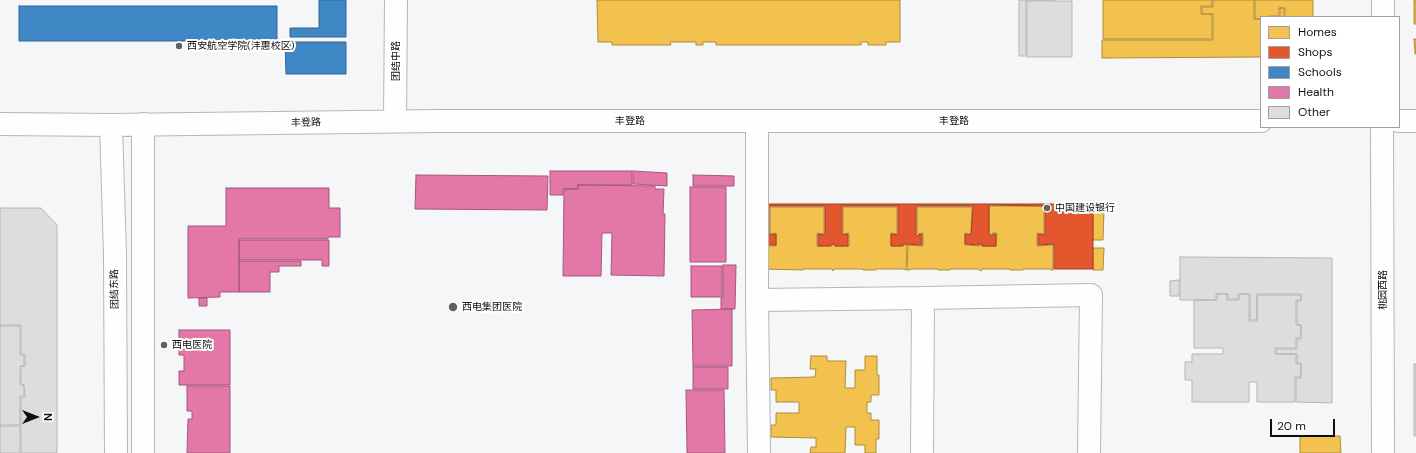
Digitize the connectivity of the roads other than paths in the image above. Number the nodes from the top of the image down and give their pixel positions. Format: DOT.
graph roads {
  1 [pos="396,0"];
  2 [pos="1383,0"];
  3 [pos="1383,16"];
  4 [pos="757,121"];
  5 [pos="1260,121"];
  6 [pos="1400,121"];
  7 [pos="1416,121"];
  8 [pos="395,122"];
  9 [pos="0,124"];
  10 [pos="143,124"];
  11 [pos="111,125"];
  12 [pos="1382,128"];
  13 [pos="923,298"];
  14 [pos="757,300"];
  15 [pos="116,453"];
  16 [pos="143,453"];
  17 [pos="759,453"];
  18 [pos="922,453"];
  19 [pos="1089,453"];
  20 [pos="1383,453"];
  1 -- 8 [label="street, 团结中路"];
  2 -- 3 [label="street"];
  4 -- 5 [label="street, 丰登路"];
  4 -- 8 [label="street, 丰登路"];
  4 -- 14 [label="street"];
  6 -- 7 [label="street"];
  8 -- 10 [label="street, 丰登路"];
  9 -- 11 [label="street, 丰登路"];
  10 -- 11 [label="street, 丰登路"];
  10 -- 16 [label="street"];
  11 -- 15 [label="street, 团结东路"];
  12 -- 20 [label="street, 桃园西路"];
  13 -- 14 [label="street"];
  13 -- 18 [label="street"];
  13 -- 19 [label="street"];
  14 -- 17 [label="street"];
}
